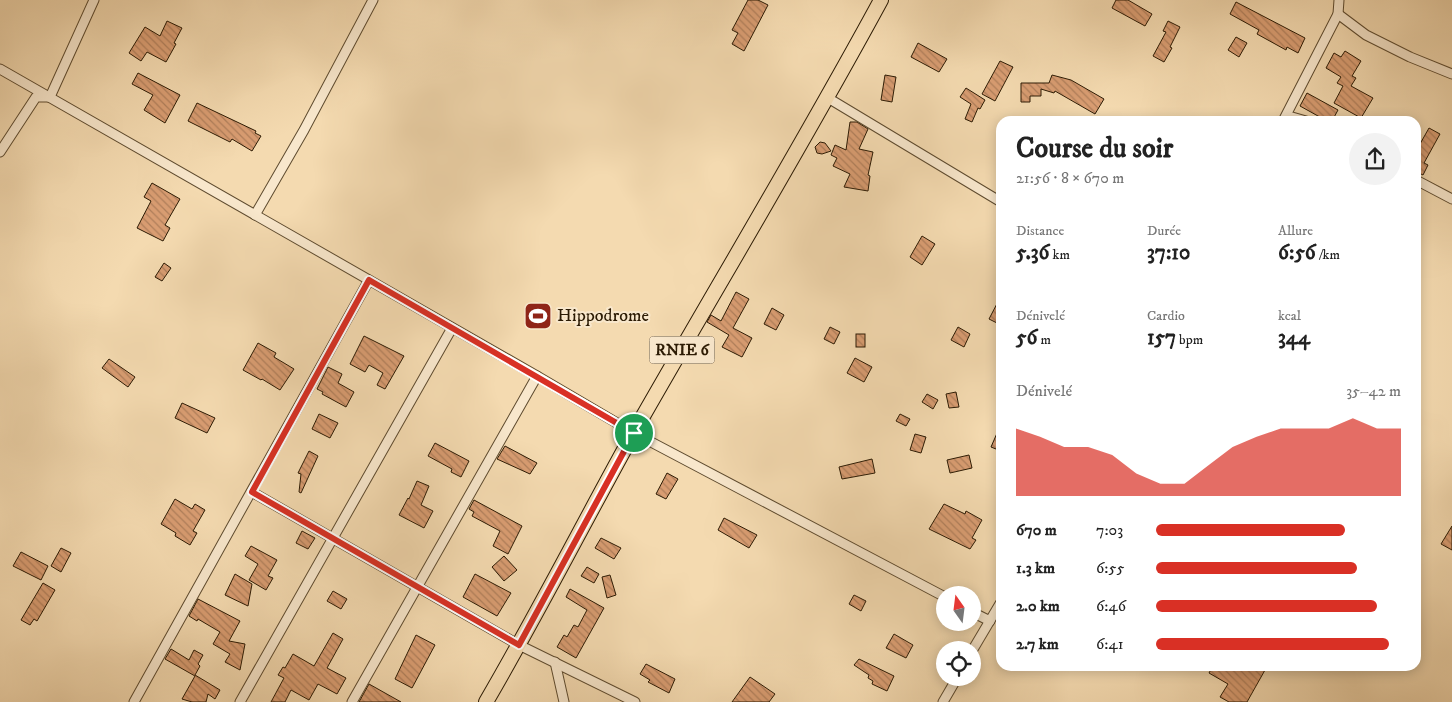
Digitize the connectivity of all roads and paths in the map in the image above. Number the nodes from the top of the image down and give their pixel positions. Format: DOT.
graph roads {
  1 [pos="94,0"];
  2 [pos="373,0"];
  3 [pos="880,0"];
  4 [pos="1339,0"];
  5 [pos="1338,14"];
  6 [pos="0,69"];
  7 [pos="1452,74"];
  8 [pos="50,97"];
  9 [pos="828,98"];
  10 [pos="1287,116"];
  11 [pos="0,152"];
  12 [pos="1421,183"];
  13 [pos="996,199"];
  14 [pos="1452,199"];
  15 [pos="255,215"];
  16 [pos="369,280"];
  17 [pos="452,328"];
  18 [pos="537,376"];
  19 [pos="634,433"];
  20 [pos="252,492"];
  21 [pos="333,538"];
  22 [pos="417,587"];
  23 [pos="936,592"];
  24 [pos="996,611"];
  25 [pos="981,616"];
  26 [pos="990,621"];
  27 [pos="978,641"];
  28 [pos="519,645"];
  29 [pos="554,662"];
  30 [pos="952,686"];
  31 [pos="134,702"];
  32 [pos="240,702"];
  33 [pos="352,702"];
  34 [pos="486,702"];
  35 [pos="564,702"];
  36 [pos="635,702"];
  37 [pos="943,702"];
  1 -- 8 [label="street"];
  2 -- 15 [label="street"];
  3 -- 9 [label="main road, RNIE 6"];
  4 -- 5 [label="street"];
  5 -- 7 [label="street"];
  5 -- 10 [label="street"];
  6 -- 8 [label="street"];
  8 -- 11 [label="street"];
  8 -- 15 [label="street"];
  9 -- 13 [label="street"];
  9 -- 19 [label="main road, RNIE 6"];
  12 -- 14 [label="street"];
  15 -- 16 [label="street"];
  16 -- 17 [label="street"];
  16 -- 20 [label="street"];
  17 -- 18 [label="street"];
  17 -- 21 [label="street"];
  18 -- 19 [label="street"];
  18 -- 22 [label="street"];
  19 -- 23 [label="street"];
  19 -- 28 [label="main road, RNIE 6"];
  20 -- 21 [label="street"];
  20 -- 31 [label="street"];
  21 -- 22 [label="street"];
  21 -- 32 [label="street"];
  22 -- 28 [label="street"];
  22 -- 33 [label="street"];
  24 -- 26 [label="street"];
  25 -- 26 [label="street"];
  26 -- 27 [label="street"];
  28 -- 29 [label="street"];
  28 -- 34 [label="main road, RNIE 6"];
  29 -- 35 [label="street"];
  29 -- 36 [label="street"];
  30 -- 37 [label="street"];
}
